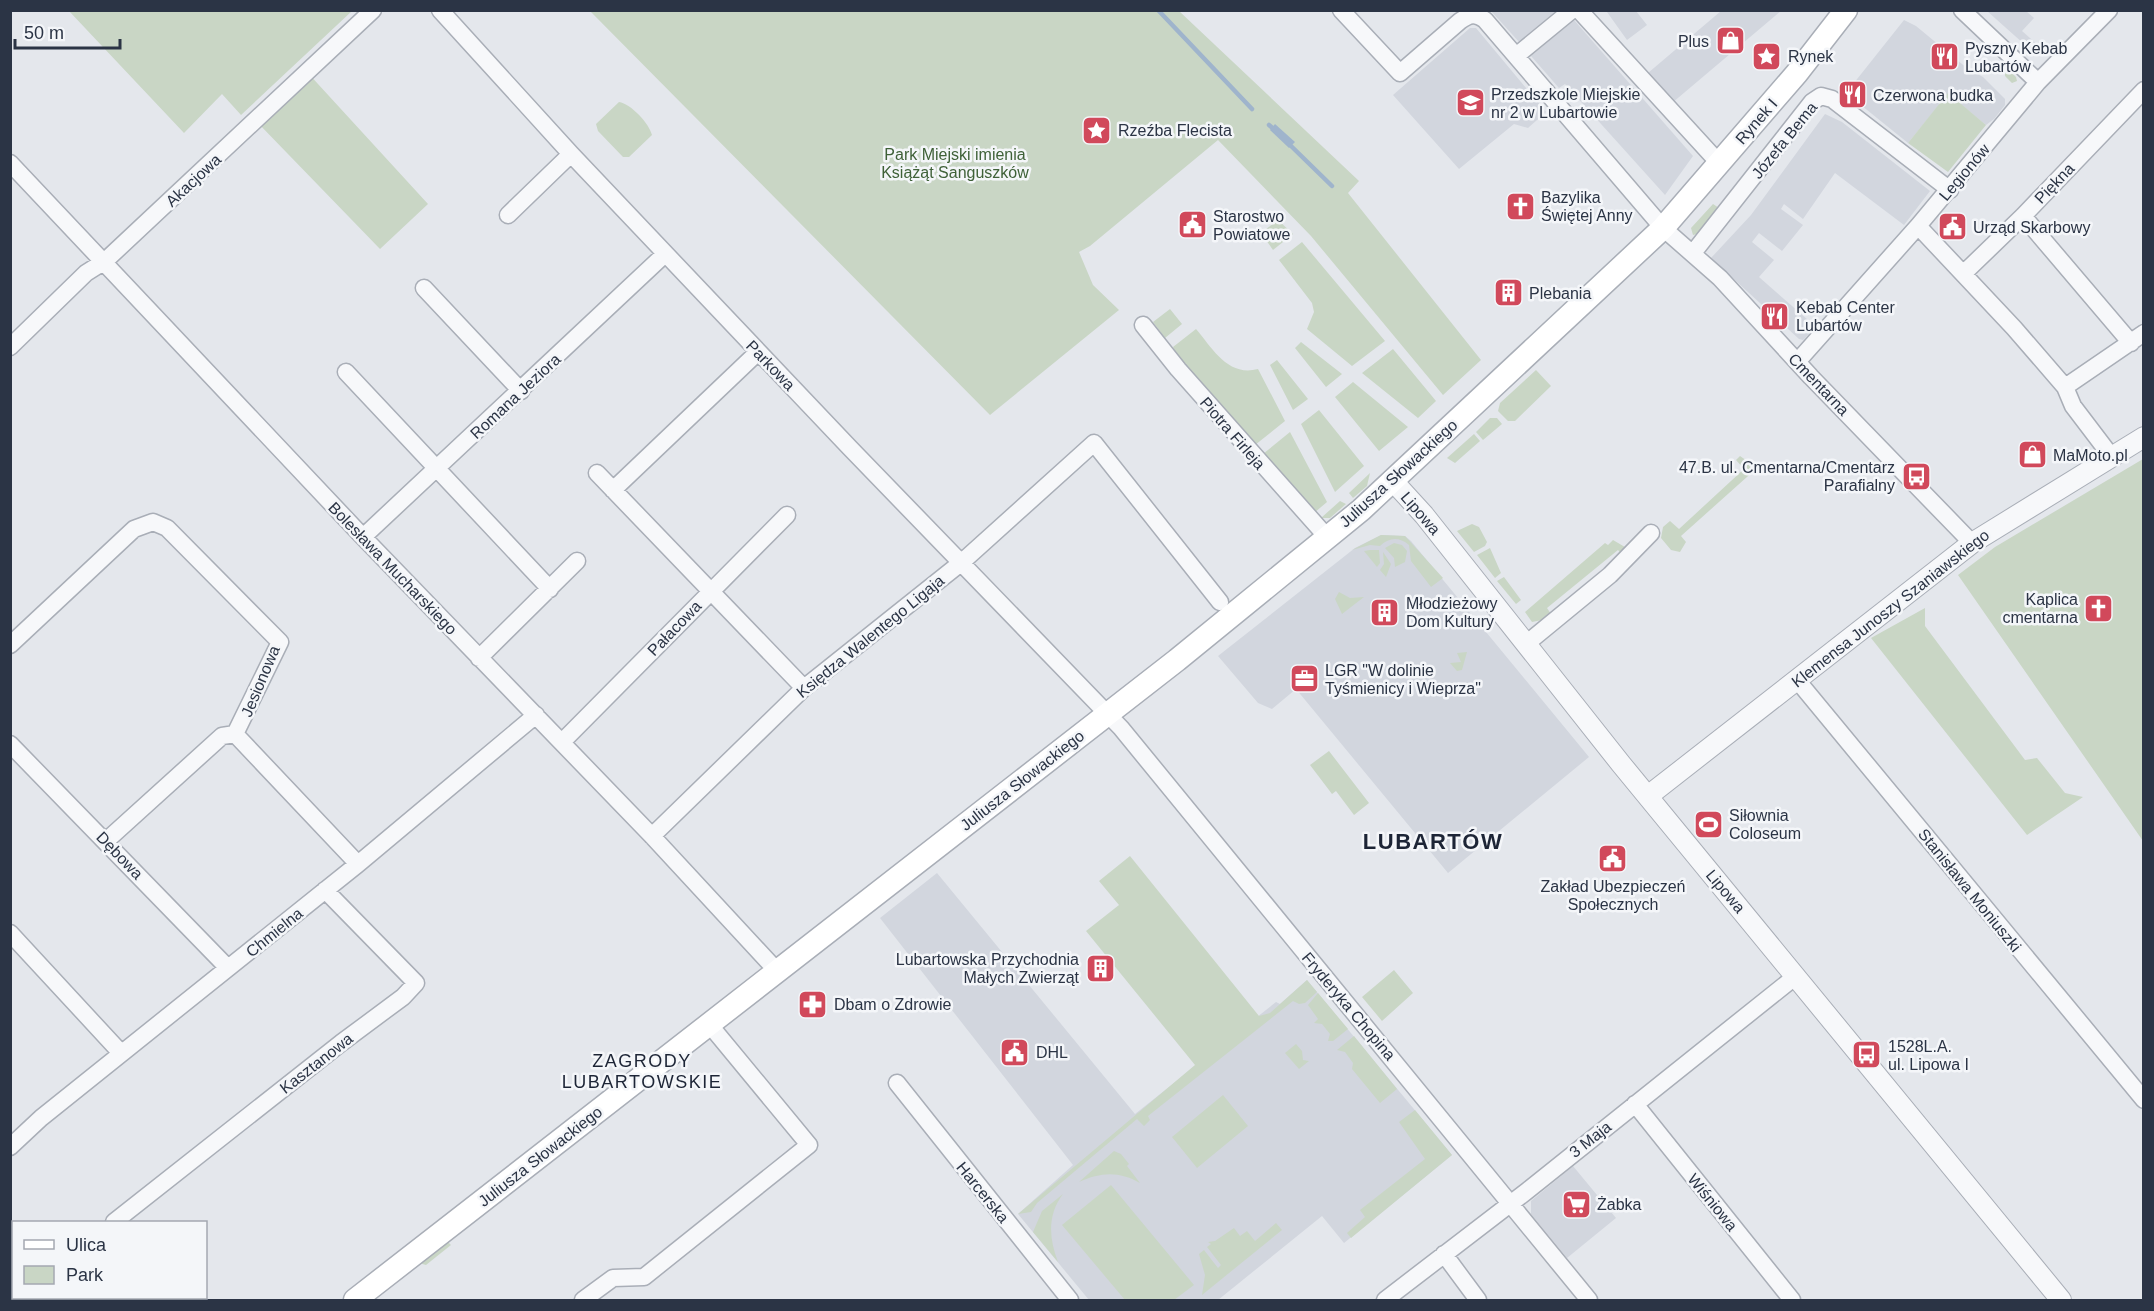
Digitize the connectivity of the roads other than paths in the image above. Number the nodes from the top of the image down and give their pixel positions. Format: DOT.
graph roads {
  1 [pos="374,10"];
  2 [pos="440,10"];
  3 [pos="1341,10"];
  4 [pos="1572,10"];
  5 [pos="1579,10"];
  6 [pos="1846,10"];
  7 [pos="1962,10"];
  8 [pos="2109,10"];
  9 [pos="1516,56"];
  10 [pos="2038,82"];
  11 [pos="2144,90"];
  12 [pos="571,154"];
  13 [pos="10,163"];
  14 [pos="1719,163"];
  15 [pos="1950,190"];
  16 [pos="508,215"];
  17 [pos="2023,216"];
  18 [pos="1918,226"];
  19 [pos="1664,228"];
  20 [pos="1693,253"];
  21 [pos="666,254"];
  22 [pos="105,261"];
  23 [pos="1963,274"];
  24 [pos="424,288"];
  25 [pos="1143,325"];
  26 [pos="2137,338"];
  27 [pos="10,347"];
  28 [pos="758,352"];
  29 [pos="1797,362"];
  30 [pos="346,372"];
  31 [pos="2065,387"];
  32 [pos="521,392"];
  33 [pos="2144,437"];
  34 [pos="2111,456"];
  35 [pos="436,470"];
  36 [pos="597,473"];
  37 [pos="1392,480"];
  38 [pos="613,490"];
  39 [pos="787,515"];
  40 [pos="1651,533"];
  41 [pos="363,537"];
  42 [pos="1327,537"];
  43 [pos="1972,543"];
  44 [pos="577,561"];
  45 [pos="962,562"];
  46 [pos="550,589"];
  47 [pos="710,591"];
  48 [pos="1220,602"];
  49 [pos="1526,644"];
  50 [pos="10,645"];
  51 [pos="479,658"];
  52 [pos="1797,680"];
  53 [pos="804,688"];
  54 [pos="1108,713"];
  55 [pos="536,716"];
  56 [pos="235,734"];
  57 [pos="562,742"];
  58 [pos="10,744"];
  59 [pos="1648,796"];
  60 [pos="652,836"];
  61 [pos="106,841"];
  62 [pos="358,864"];
  63 [pos="325,890"];
  64 [pos="10,933"];
  65 [pos="228,968"];
  66 [pos="777,971"];
  67 [pos="1796,976"];
  68 [pos="709,1024"];
  69 [pos="121,1053"];
  70 [pos="897,1083"];
  71 [pos="2144,1100"];
  72 [pos="1635,1104"];
  73 [pos="10,1146"];
  74 [pos="1511,1203"];
  75 [pos="115,1221"];
  76 [pos="1444,1254"];
  77 [pos="355,1300"];
  78 [pos="583,1300"];
  79 [pos="1070,1300"];
  80 [pos="1385,1300"];
  81 [pos="1478,1300"];
  82 [pos="1588,1300"];
  83 [pos="1792,1300"];
  84 [pos="2061,1300"];
  1 -- 22 [label="street, Akacjowa"];
  2 -- 12 [label="street, Parkowa"];
  3 -- 9 [label="street, Cmentarna"];
  4 -- 9 [label="street"];
  5 -- 14 [label="street"];
  6 -- 14 [label="main road, Rynek I"];
  7 -- 10 [label="street"];
  8 -- 10 [label="street, Legionów"];
  9 -- 19 [label="street, Cmentarna"];
  10 -- 15 [label="street, Legionów"];
  11 -- 17 [label="street, Piękna"];
  12 -- 16 [label="street"];
  12 -- 21 [label="street, Parkowa"];
  13 -- 22 [label="street, Bolesława Mucharskiego"];
  14 -- 19 [label="main road, Rynek I"];
  15 -- 18 [label="street, Legionów"];
  15 -- 20 [label="street, Józefa Bema"];
  17 -- 23 [label="street, Piękna"];
  17 -- 26 [label="street"];
  18 -- 23 [label="street"];
  18 -- 29 [label="street, Legionów"];
  19 -- 20 [label="street, Cmentarna"];
  19 -- 37 [label="main road, Juliusza Słowackiego"];
  20 -- 29 [label="street, Cmentarna"];
  21 -- 28 [label="street, Parkowa"];
  21 -- 32 [label="street, Romana Jeziora"];
  22 -- 27 [label="street, Akacjowa"];
  22 -- 41 [label="street, Bolesława Mucharskiego"];
  23 -- 31 [label="street"];
  24 -- 32 [label="street"];
  25 -- 42 [label="street, Piotra Firleja"];
  26 -- 31 [label="street"];
  28 -- 38 [label="street"];
  28 -- 45 [label="street, Parkowa"];
  29 -- 43 [label="street, Cmentarna"];
  30 -- 35 [label="street"];
  31 -- 34 [label="street"];
  32 -- 35 [label="street, Romana Jeziora"];
  33 -- 34 [label="street, Klemensa Junoszy Szaniawskiego"];
  34 -- 43 [label="street, Klemensa Junoszy Szaniawskiego"];
  35 -- 41 [label="street, Romana Jeziora"];
  35 -- 46 [label="street"];
  36 -- 38 [label="street"];
  37 -- 42 [label="main road, Juliusza Słowackiego"];
  37 -- 49 [label="street, Lipowa"];
  38 -- 47 [label="street"];
  39 -- 47 [label="street, Pałacowa"];
  40 -- 49 [label="street"];
  41 -- 51 [label="street, Bolesława Mucharskiego"];
  42 -- 54 [label="main road, Juliusza Słowackiego"];
  43 -- 52 [label="street, Klemensa Junoszy Szaniawskiego"];
  44 -- 46 [label="street"];
  45 -- 48 [label="street, Księdza Walentego Ligaja"];
  45 -- 53 [label="street, Księdza Walentego Ligaja"];
  45 -- 54 [label="street, Parkowa"];
  46 -- 51 [label="street"];
  47 -- 53 [label="street"];
  47 -- 57 [label="street, Pałacowa"];
  49 -- 59 [label="street, Lipowa"];
  50 -- 56 [label="street, Jesionowa"];
  51 -- 55 [label="street, Bolesława Mucharskiego"];
  52 -- 59 [label="street, Klemensa Junoszy Szaniawskiego"];
  52 -- 71 [label="street, Stanisława Moniuszki"];
  53 -- 60 [label="street, Księdza Walentego Ligaja"];
  54 -- 66 [label="main road, Juliusza Słowackiego"];
  54 -- 74 [label="street, Fryderyka Chopina"];
  55 -- 57 [label="street, Bolesława Mucharskiego"];
  55 -- 62 [label="street, Chmielna"];
  56 -- 61 [label="street"];
  56 -- 62 [label="street, Jesionowa"];
  57 -- 60 [label="street, Bolesława Mucharskiego"];
  58 -- 61 [label="street, Dębowa"];
  59 -- 67 [label="street, Lipowa"];
  60 -- 66 [label="street, Bolesława Mucharskiego"];
  61 -- 65 [label="street, Dębowa"];
  62 -- 63 [label="street, Chmielna"];
  63 -- 65 [label="street, Chmielna"];
  63 -- 75 [label="street, Kasztanowa"];
  64 -- 69 [label="street"];
  65 -- 69 [label="street, Chmielna"];
  66 -- 68 [label="main road, Juliusza Słowackiego"];
  67 -- 72 [label="street, 3 Maja"];
  67 -- 84 [label="street, Lipowa"];
  68 -- 77 [label="main road, Juliusza Słowackiego"];
  68 -- 78 [label="street"];
  69 -- 73 [label="street, Chmielna"];
  70 -- 79 [label="street, Harcerska"];
  72 -- 74 [label="street, 3 Maja"];
  72 -- 83 [label="street, Wiśniowa"];
  74 -- 76 [label="street, 3 Maja"];
  74 -- 82 [label="street, Fryderyka Chopina"];
  76 -- 80 [label="street, 3 Maja"];
  76 -- 81 [label="street"];
}
